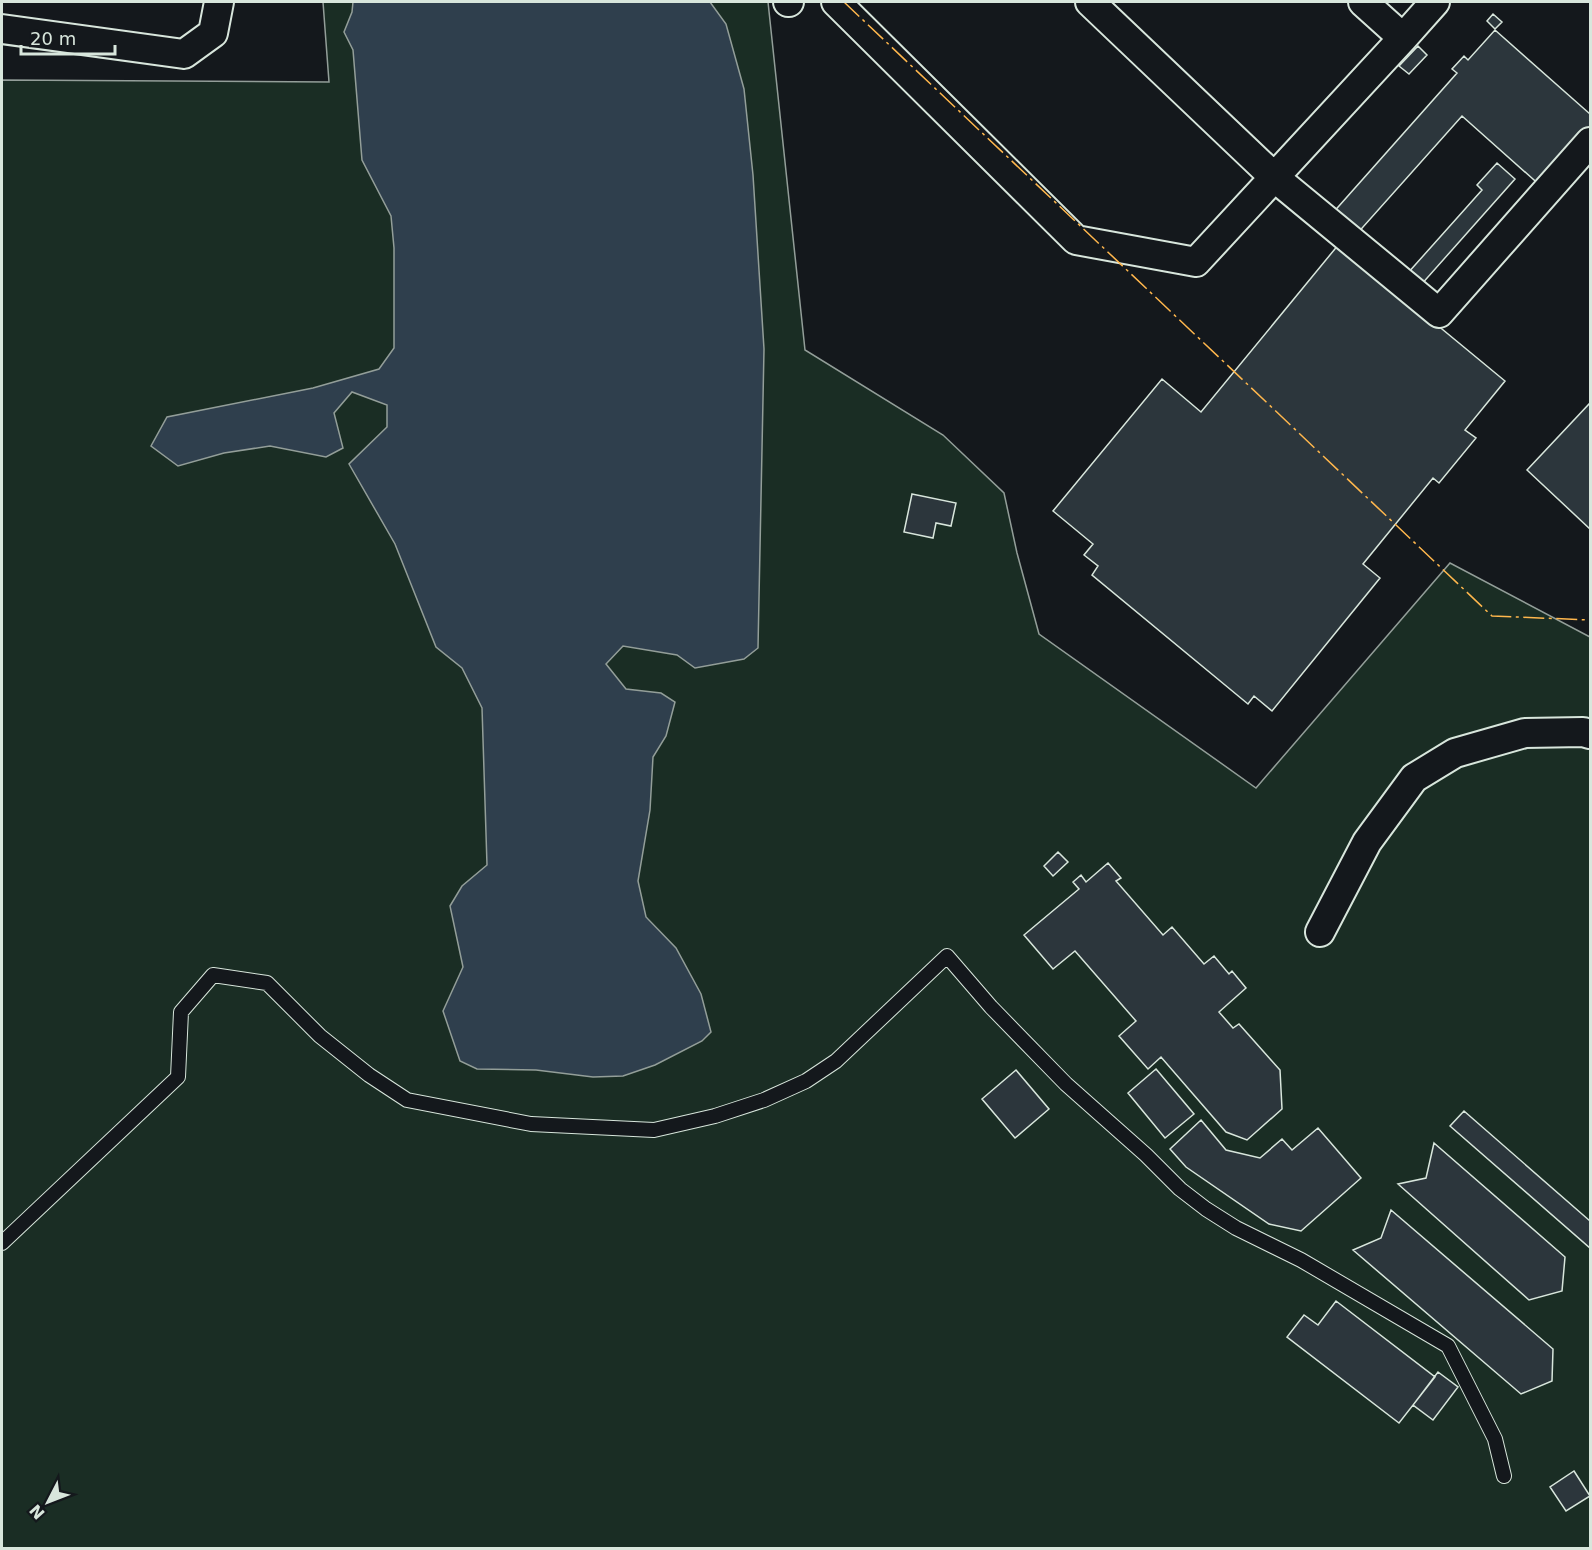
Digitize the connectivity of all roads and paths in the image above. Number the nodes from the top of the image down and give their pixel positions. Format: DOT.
graph roads {
  1 [pos="219,2"];
  2 [pos="836,2"];
  3 [pos="1090,2"];
  4 [pos="1363,2"];
  5 [pos="1435,2"];
  6 [pos="2,29"];
  7 [pos="1403,38"];
  8 [pos="1590,142"];
  9 [pos="1274,177"];
  10 [pos="1590,734"];
  11 [pos="1320,932"];
  12 [pos="2,1243"];
  13 [pos="1504,1476"];
  1 -- 6 [label="street"];
  2 -- 9 [label="street"];
  3 -- 9 [label="street"];
  4 -- 7 [label="street"];
  5 -- 7 [label="street"];
  7 -- 9 [label="street"];
  8 -- 9 [label="street"];
  10 -- 11 [label="street"];
  12 -- 13 [label="lane"];
}
